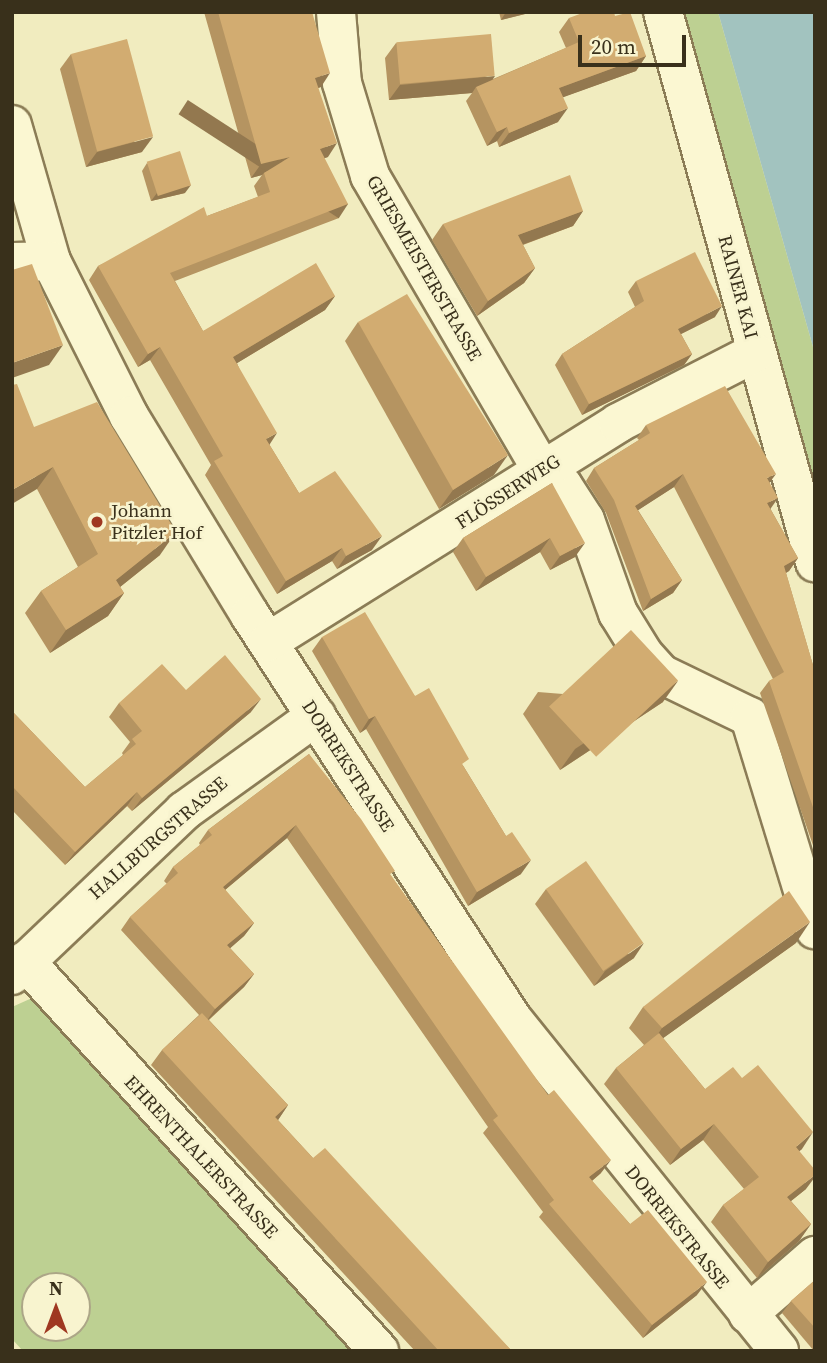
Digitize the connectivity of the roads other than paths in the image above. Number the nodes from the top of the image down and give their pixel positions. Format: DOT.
graph roads {
  1 [pos="336,12"];
  2 [pos="663,12"];
  3 [pos="12,125"];
  4 [pos="51,261"];
  5 [pos="12,262"];
  6 [pos="755,353"];
  7 [pos="541,469"];
  8 [pos="815,562"];
  9 [pos="268,642"];
  10 [pos="316,716"];
  11 [pos="815,929"];
  12 [pos="19,968"];
  13 [pos="815,1256"];
  14 [pos="748,1314"];
  15 [pos="379,1351"];
  16 [pos="779,1351"];
  1 -- 7 [label="street, GRIESMEISTERSTRASSE"];
  2 -- 6 [label="street, RAINER KAI"];
  3 -- 4 [label="street, DORREKSTRASSE"];
  4 -- 5 [label="street"];
  4 -- 9 [label="street, DORREKSTRASSE"];
  6 -- 7 [label="street, FLÖSSERWEG"];
  6 -- 8 [label="street, RAINER KAI"];
  7 -- 9 [label="street, FLÖSSERWEG"];
  7 -- 11 [label="street, GRIESMEISTERSTRASSE"];
  9 -- 10 [label="street, DORREKSTRASSE"];
  10 -- 12 [label="street, HALLBURGSTRASSE"];
  10 -- 14 [label="street, DORREKSTRASSE"];
  12 -- 15 [label="street, EHRENTHALERSTRASSE"];
  13 -- 14 [label="street"];
  14 -- 16 [label="street, DORREKSTRASSE"];
}
